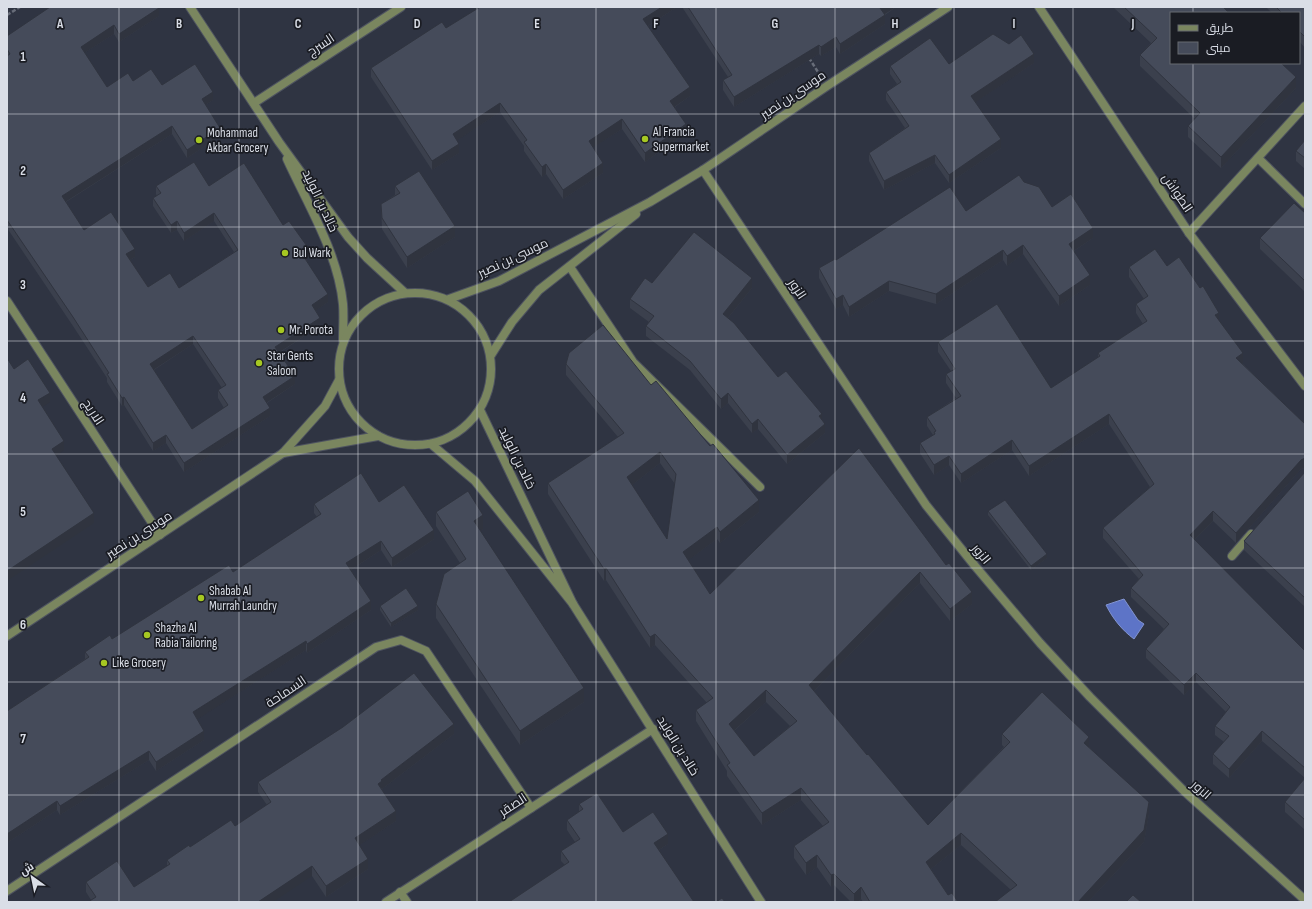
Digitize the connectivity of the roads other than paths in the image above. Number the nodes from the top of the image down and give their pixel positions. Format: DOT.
graph roads {
  1 [pos="190,7"];
  2 [pos="401,7"];
  3 [pos="948,7"];
  4 [pos="1039,7"];
  5 [pos="254,103"];
  6 [pos="1305,106"];
  7 [pos="279,142"];
  8 [pos="1258,158"];
  9 [pos="703,170"];
  10 [pos="650,202"];
  11 [pos="1305,204"];
  12 [pos="1189,233"];
  13 [pos="570,267"];
  14 [pos="404,292"];
  15 [pos="449,299"];
  16 [pos="7,301"];
  17 [pos="343,342"];
  18 [pos="491,355"];
  19 [pos="339,380"];
  20 [pos="1305,386"];
  21 [pos="480,410"];
  22 [pos="378,436"];
  23 [pos="431,444"];
  24 [pos="283,453"];
  25 [pos="760,487"];
  26 [pos="1258,527"];
  27 [pos="160,535"];
  28 [pos="1232,556"];
  29 [pos="572,604"];
  30 [pos="7,636"];
  31 [pos="653,729"];
  32 [pos="531,808"];
  33 [pos="7,891"];
  34 [pos="400,892"];
  35 [pos="1305,900"];
  36 [pos="386,902"];
  37 [pos="407,902"];
  38 [pos="761,902"];
  1 -- 5 [label="street, خالد بن الوليد"];
  2 -- 5 [label="street, السرج"];
  3 -- 9 [label="street, موسى بن نصير"];
  4 -- 12 [label="street, الطواش"];
  5 -- 7 [label="street, خالد بن الوليد"];
  6 -- 8 [label="street"];
  7 -- 14 [label="street, خالد بن الوليد"];
  7 -- 17 [label="street, خالد بن الوليد"];
  8 -- 11 [label="street"];
  8 -- 12 [label="street"];
  9 -- 10 [label="street, موسى بن نصير"];
  9 -- 35 [label="street, الزور"];
  10 -- 13 [label="street, موسى بن نصير"];
  10 -- 15 [label="street, موسى بن نصير"];
  12 -- 20 [label="street, الطواش"];
  13 -- 18 [label="street, موسى بن نصير"];
  13 -- 25 [label="street"];
  14 -- 15 [label="street"];
  14 -- 17 [label="street"];
  15 -- 18 [label="street"];
  16 -- 27 [label="street, الاريج"];
  17 -- 19 [label="street"];
  18 -- 21 [label="street"];
  19 -- 22 [label="street"];
  19 -- 24 [label="street, موسى بن نصير"];
  21 -- 23 [label="street"];
  21 -- 29 [label="street, خالد بن الوليد"];
  22 -- 23 [label="street"];
  22 -- 24 [label="street, موسى بن نصير"];
  23 -- 29 [label="street, خالد بن الوليد"];
  24 -- 27 [label="street, موسى بن نصير"];
  26 -- 28 [label="street"];
  27 -- 30 [label="street, موسى بن نصير"];
  29 -- 31 [label="street, خالد بن الوليد"];
  31 -- 32 [label="street, الصقر"];
  31 -- 38 [label="street, خالد بن الوليد"];
  32 -- 33 [label="street, السماحة"];
  32 -- 34 [label="street, الصقر"];
  34 -- 36 [label="street, الصقر"];
  34 -- 37 [label="street"];
}
